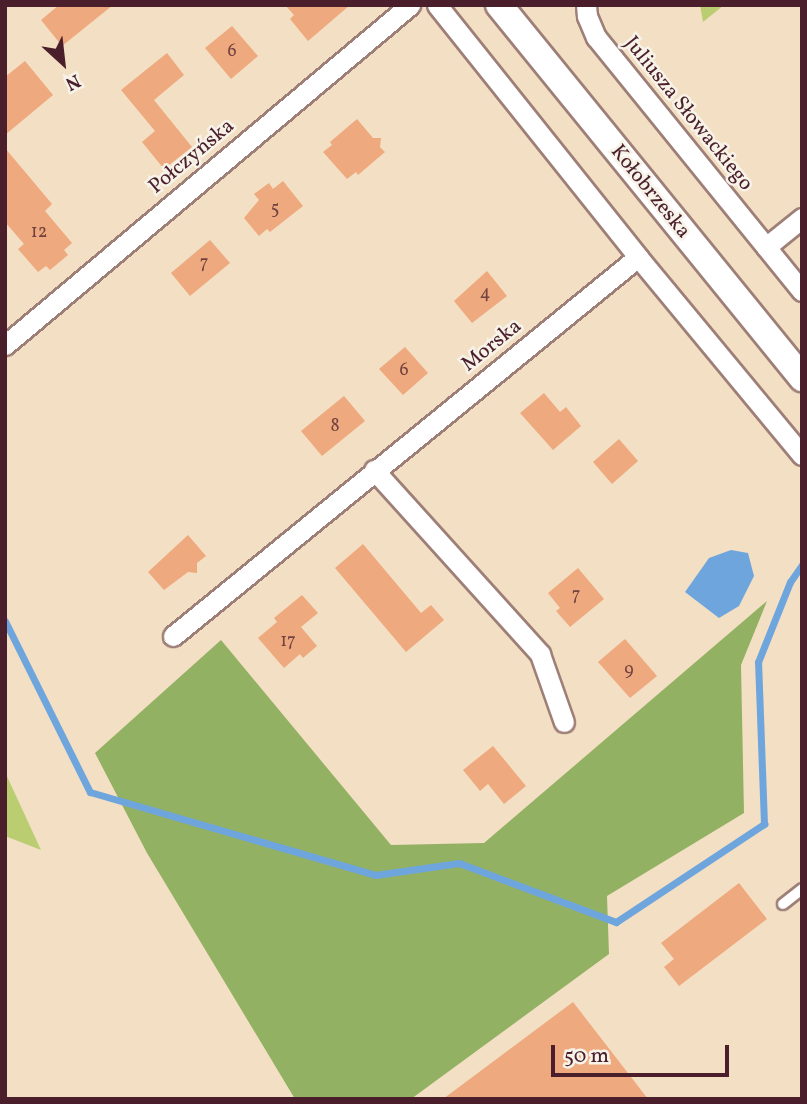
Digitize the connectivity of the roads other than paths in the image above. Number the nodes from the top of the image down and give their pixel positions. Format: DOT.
graph roads {
  1 [pos="410,5"];
  2 [pos="436,5"];
  3 [pos="499,5"];
  4 [pos="586,5"];
  5 [pos="802,218"];
  6 [pos="766,247"];
  7 [pos="638,257"];
  8 [pos="802,291"];
  9 [pos="5,345"];
  10 [pos="802,378"];
  11 [pos="802,454"];
  12 [pos="374,470"];
  13 [pos="173,636"];
  14 [pos="564,722"];
  15 [pos="802,889"];
  16 [pos="783,904"];
  1 -- 9 [label="street, Połczyńska"];
  2 -- 7 [label="street"];
  3 -- 10 [label="main road, Kołobrzeska"];
  4 -- 6 [label="street, Juliusza Słowackiego"];
  5 -- 6 [label="street"];
  6 -- 8 [label="street, Juliusza Słowackiego"];
  7 -- 11 [label="street"];
  7 -- 12 [label="street, Morska"];
  12 -- 13 [label="street, Morska"];
  12 -- 14 [label="street"];
  15 -- 16 [label="lane"];
}
